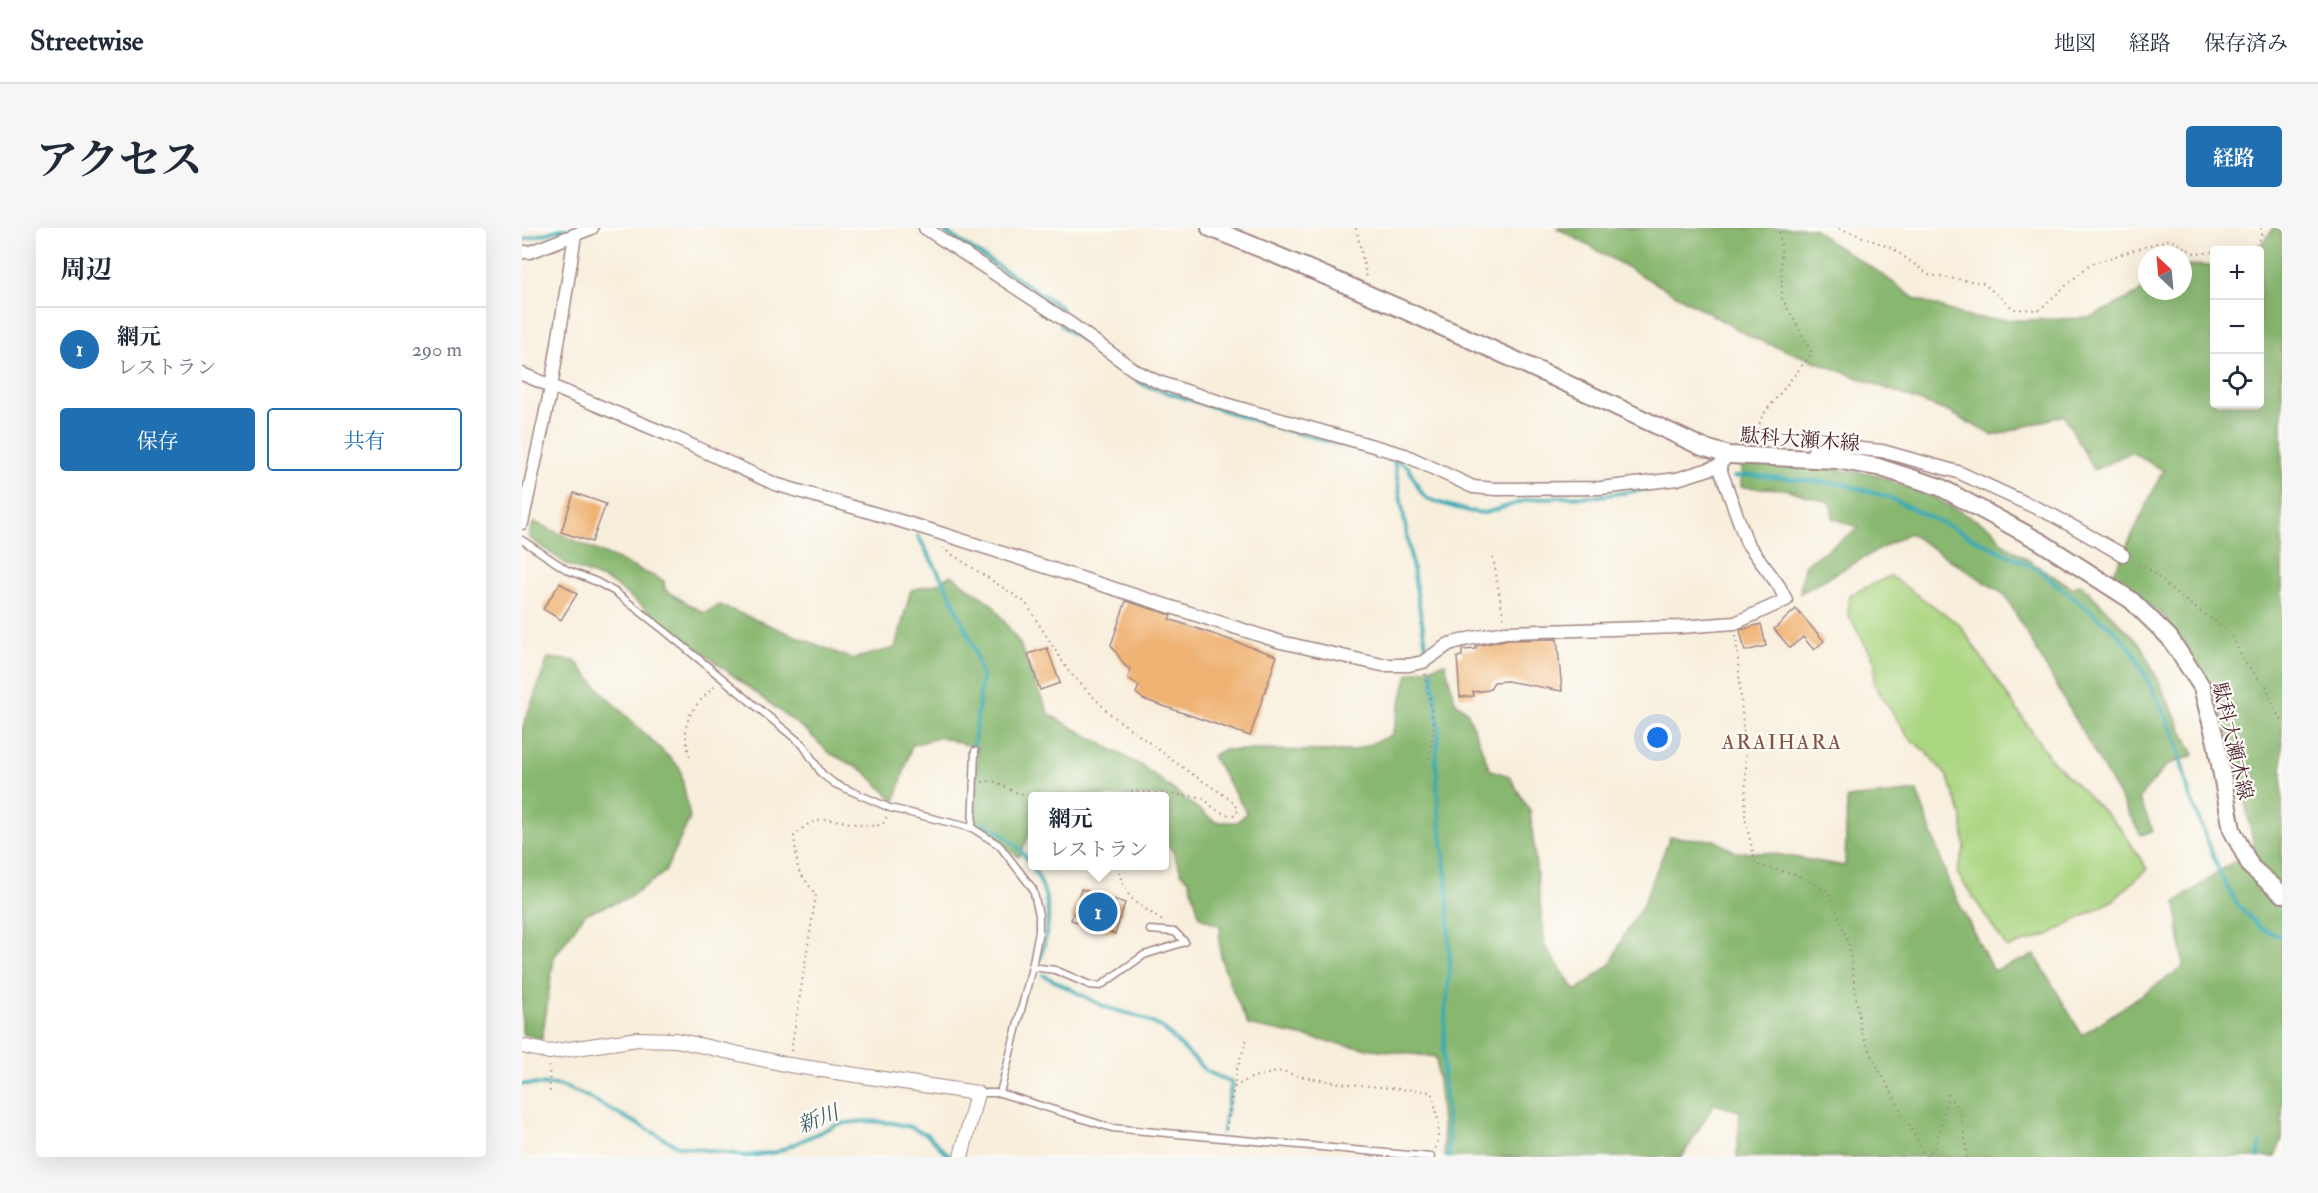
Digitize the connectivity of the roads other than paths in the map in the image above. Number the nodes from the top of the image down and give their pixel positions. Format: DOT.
graph roads {
  1 [pos="592,228"];
  2 [pos="925,228"];
  3 [pos="1210,228"];
  4 [pos="574,235"];
  5 [pos="522,252"];
  6 [pos="522,374"];
  7 [pos="551,388"];
  8 [pos="1811,458"];
  9 [pos="1724,461"];
  10 [pos="522,523"];
  11 [pos="522,540"];
  12 [pos="2123,555"];
  13 [pos="975,752"];
  14 [pos="972,828"];
  15 [pos="2282,894"];
  16 [pos="1150,930"];
  17 [pos="1032,967"];
  18 [pos="522,1046"];
  19 [pos="977,1093"];
  20 [pos="1000,1093"];
  21 [pos="961,1153"];
  22 [pos="1431,1157"];
  1 -- 4 [label="street"];
  2 -- 9 [label="street"];
  3 -- 9 [label="main road, 駄科大瀬木線"];
  4 -- 5 [label="street"];
  4 -- 7 [label="street"];
  6 -- 7 [label="street"];
  7 -- 9 [label="street"];
  7 -- 10 [label="street"];
  8 -- 9 [label="main road, 駄科大瀬木線"];
  8 -- 12 [label="street"];
  8 -- 15 [label="main road, 駄科大瀬木線"];
  11 -- 14 [label="lane"];
  13 -- 14 [label="lane"];
  14 -- 17 [label="lane"];
  16 -- 17 [label="lane"];
  17 -- 20 [label="lane"];
  18 -- 19 [label="street"];
  19 -- 20 [label="lane"];
  19 -- 21 [label="street"];
  20 -- 22 [label="lane"];
}
